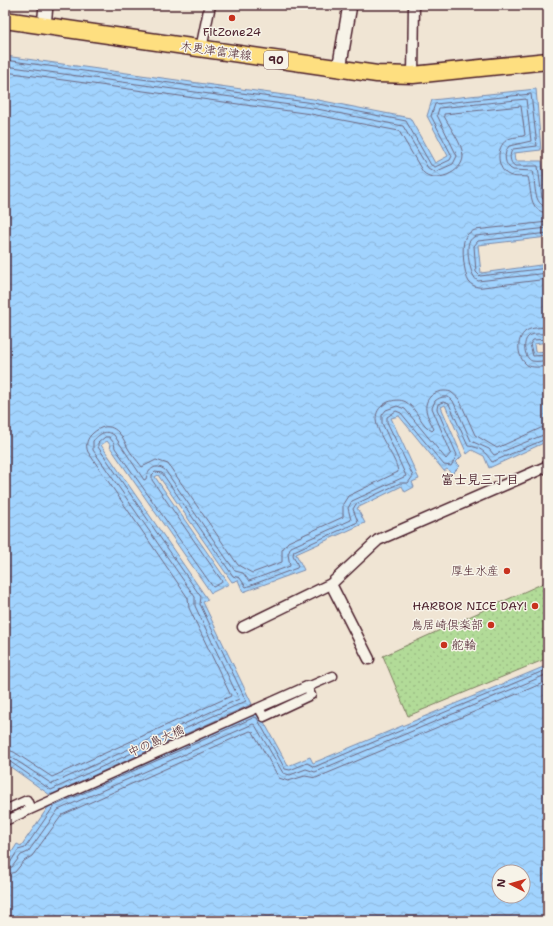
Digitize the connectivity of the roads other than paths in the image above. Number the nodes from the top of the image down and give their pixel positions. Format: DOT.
graph roads {
  1 [pos="46,5"];
  2 [pos="210,5"];
  3 [pos="350,5"];
  4 [pos="414,5"];
  5 [pos="5,20"];
  6 [pos="44,26"];
  7 [pos="201,50"];
  8 [pos="548,61"];
  9 [pos="339,68"];
  10 [pos="413,75"];
  11 [pos="548,466"];
  12 [pos="331,584"];
  13 [pos="243,627"];
  14 [pos="369,660"];
  15 [pos="333,676"];
  16 [pos="5,810"];
  17 [pos="5,821"];
  1 -- 6 [label="street"];
  2 -- 7 [label="street"];
  3 -- 9 [label="street"];
  4 -- 10 [label="street"];
  5 -- 6 [label="main road, 木更津富津線 / 90"];
  6 -- 7 [label="main road, 木更津富津線 / 90"];
  7 -- 9 [label="main road, 木更津富津線 / 90"];
  8 -- 10 [label="main road, 木更津富津線 / 90"];
  9 -- 10 [label="main road, 木更津富津線 / 90"];
  11 -- 12 [label="street"];
  12 -- 13 [label="street"];
  12 -- 14 [label="street"];
  15 -- 17 [label="street, 中の島大橋"];
  16 -- 17 [label="street, 中の島大橋"];
}
